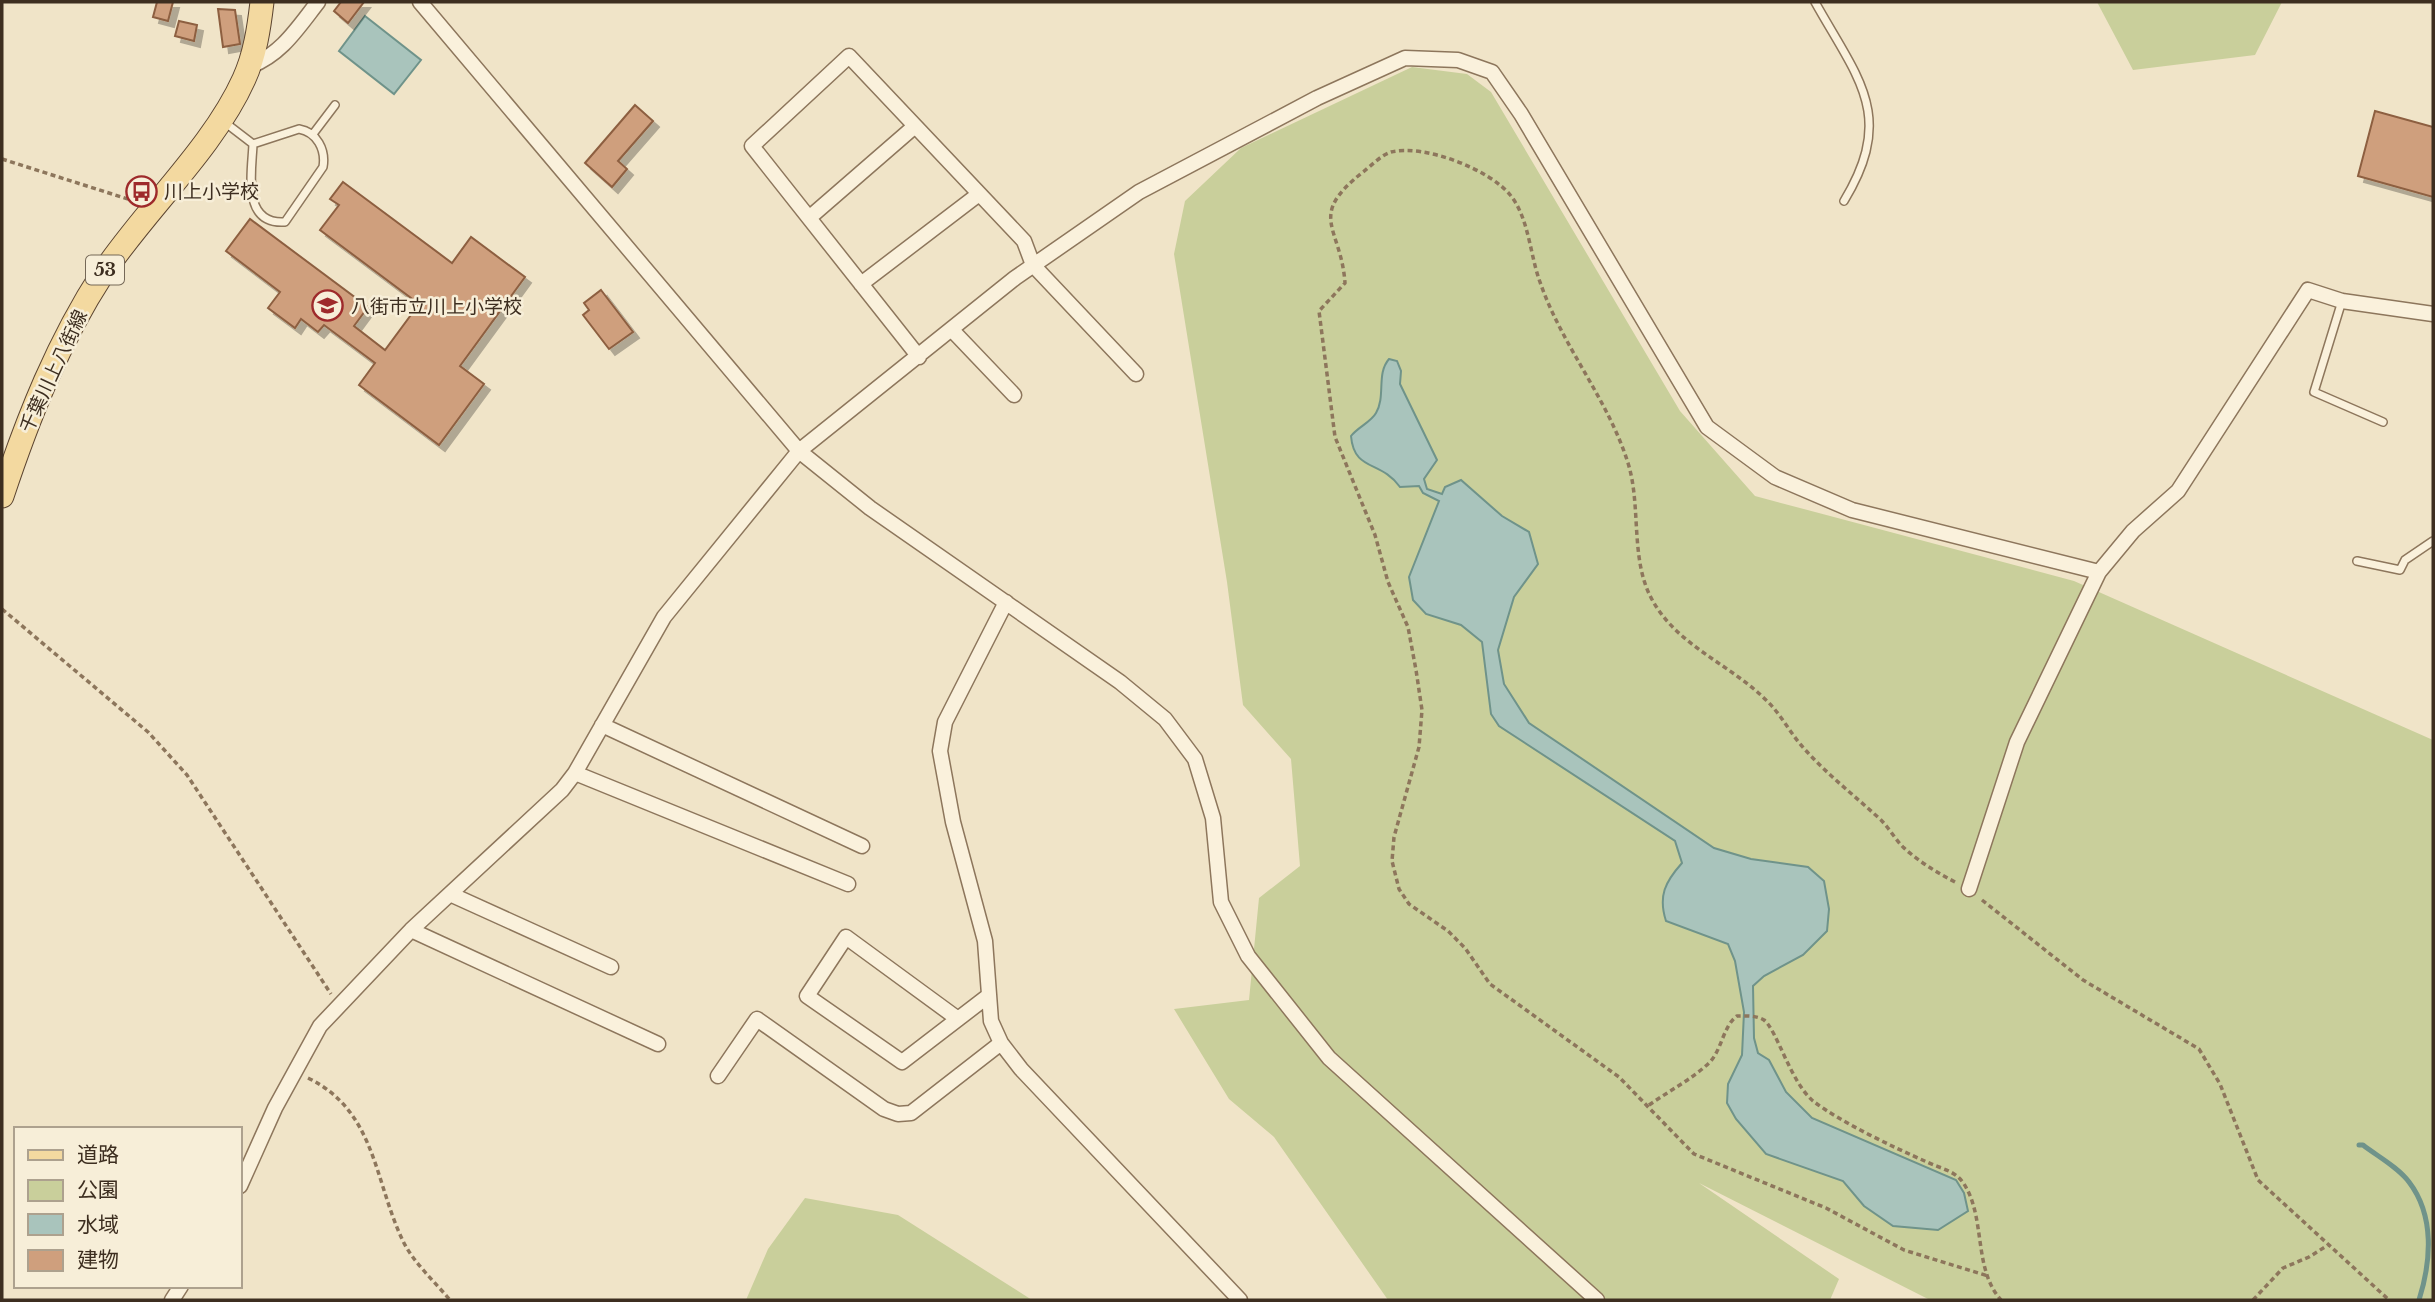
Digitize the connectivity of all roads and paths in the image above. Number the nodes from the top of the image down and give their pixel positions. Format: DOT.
graph roads {
  1 [pos="262,2"];
  2 [pos="318,2"];
  3 [pos="420,2"];
  4 [pos="1815,2"];
  5 [pos="248,67"];
  6 [pos="335,105"];
  7 [pos="220,118"];
  8 [pos="915,126"];
  9 [pos="313,134"];
  10 [pos="253,144"];
  11 [pos="2,159"];
  12 [pos="979,194"];
  13 [pos="1844,201"];
  14 [pos="153,207"];
  15 [pos="808,218"];
  16 [pos="1033,265"];
  17 [pos="861,284"];
  18 [pos="2342,301"];
  19 [pos="2433,314"];
  20 [pos="952,330"];
  21 [pos="919,357"];
  22 [pos="1136,374"];
  23 [pos="1014,395"];
  24 [pos="2383,422"];
  25 [pos="799,451"];
  26 [pos="2,496"];
  27 [pos="2433,541"];
  28 [pos="2357,561"];
  29 [pos="2099,572"];
  30 [pos="1006,602"];
  31 [pos="2,609"];
  32 [pos="602,725"];
  33 [pos="575,773"];
  34 [pos="862,846"];
  35 [pos="848,884"];
  36 [pos="1969,889"];
  37 [pos="450,894"];
  38 [pos="411,930"];
  39 [pos="611,967"];
  40 [pos="988,996"];
  41 [pos="338,1004"];
  42 [pos="958,1019"];
  43 [pos="1001,1043"];
  44 [pos="659,1044"];
  45 [pos="297,1073"];
  46 [pos="718,1076"];
  47 [pos="1649,1105"];
  48 [pos="242,1182"];
  49 [pos="2328,1245"];
  50 [pos="1988,1276"];
  51 [pos="450,1300"];
  52 [pos="1240,1300"];
  53 [pos="1597,1300"];
  54 [pos="2001,1300"];
  55 [pos="2253,1300"];
  56 [pos="2389,1300"];
  1 -- 5 [label="main road, 千葉川上八街線 / 53"];
  2 -- 5 [label="street"];
  3 -- 25 [label="street"];
  4 -- 13 [label="lane"];
  5 -- 7 [label="main road, 千葉川上八街線 / 53"];
  6 -- 9 [label="lane"];
  7 -- 10 [label="lane"];
  7 -- 14 [label="main road, 千葉川上八街線 / 53"];
  8 -- 12 [label="street"];
  8 -- 15 [label="street"];
  8 -- 15 [label="street"];
  9 -- 10 [label="lane"];
  9 -- 10 [label="lane"];
  11 -- 14 [label="path"];
  12 -- 16 [label="street"];
  12 -- 17 [label="street"];
  14 -- 26 [label="main road, 千葉川上八街線 / 53"];
  15 -- 17 [label="street"];
  16 -- 20 [label="street"];
  16 -- 22 [label="street"];
  16 -- 29 [label="street"];
  17 -- 21 [label="street"];
  18 -- 19 [label="street"];
  18 -- 24 [label="lane"];
  18 -- 29 [label="street"];
  20 -- 21 [label="street"];
  20 -- 23 [label="street"];
  21 -- 25 [label="street"];
  25 -- 30 [label="street"];
  25 -- 32 [label="street"];
  27 -- 28 [label="lane"];
  29 -- 36 [label="street"];
  30 -- 40 [label="street"];
  30 -- 53 [label="street"];
  31 -- 41 [label="path"];
  32 -- 33 [label="street"];
  32 -- 34 [label="street"];
  33 -- 35 [label="street"];
  33 -- 37 [label="street"];
  36 -- 47 [label="path"];
  36 -- 49 [label="path"];
  37 -- 38 [label="street"];
  37 -- 39 [label="street"];
  38 -- 41 [label="street"];
  38 -- 44 [label="street"];
  40 -- 42 [label="street"];
  40 -- 43 [label="street"];
  41 -- 45 [label="street"];
  42 -- 42 [label="street"];
  43 -- 46 [label="street"];
  43 -- 52 [label="street"];
  45 -- 48 [label="street"];
  45 -- 51 [label="path"];
  47 -- 50 [label="path"];
  47 -- 50 [label="path"];
  49 -- 55 [label="path"];
  49 -- 56 [label="path"];
  50 -- 54 [label="path"];
}
